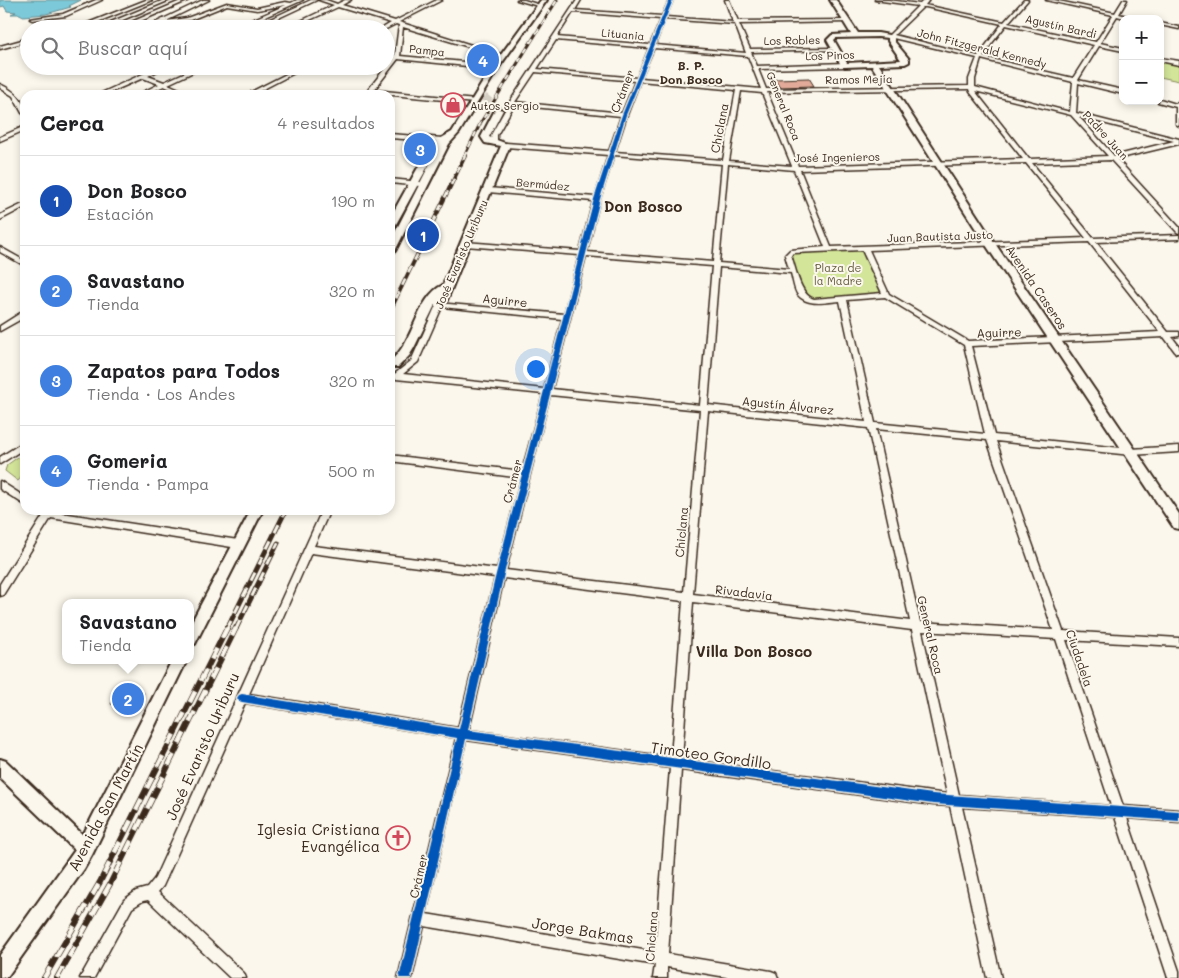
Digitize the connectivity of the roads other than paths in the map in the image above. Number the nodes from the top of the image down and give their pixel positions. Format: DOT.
graph roads {
  1 [pos="100,0"];
  2 [pos="150,0"];
  3 [pos="168,0"];
  4 [pos="187,0"];
  5 [pos="207,0"];
  6 [pos="321,0"];
  7 [pos="349,0"];
  8 [pos="440,0"];
  9 [pos="520,0"];
  10 [pos="578,0"];
  11 [pos="671,0"];
  12 [pos="727,0"];
  13 [pos="833,0"];
  14 [pos="877,0"];
  15 [pos="927,0"];
  16 [pos="1026,0"];
  17 [pos="1048,0"];
  18 [pos="1125,0"];
  19 [pos="299,1"];
  20 [pos="312,1"];
  21 [pos="541,2"];
  22 [pos="290,4"];
  23 [pos="338,5"];
  24 [pos="921,5"];
  25 [pos="572,10"];
  26 [pos="283,14"];
  27 [pos="1117,15"];
  28 [pos="290,16"];
  29 [pos="664,18"];
  30 [pos="32,19"];
  31 [pos="297,19"];
  32 [pos="98,20"];
  33 [pos="118,20"];
  34 [pos="139,20"];
  35 [pos="163,20"];
  36 [pos="178,20"];
  37 [pos="254,20"];
  38 [pos="270,20"];
  39 [pos="300,20"];
  40 [pos="305,20"];
  41 [pos="386,20"];
  42 [pos="846,21"];
  43 [pos="395,23"];
  44 [pos="737,23"];
  45 [pos="1005,24"];
  46 [pos="401,25"];
  47 [pos="1164,25"];
  48 [pos="1179,28"];
  49 [pos="856,36"];
  50 [pos="890,36"];
  51 [pos="554,38"];
  52 [pos="20,41"];
  53 [pos="1098,45"];
  54 [pos="510,47"];
  55 [pos="651,47"];
  56 [pos="0,48"];
  57 [pos="836,49"];
  58 [pos="1119,49"];
  59 [pos="749,53"];
  60 [pos="504,56"];
  61 [pos="396,57"];
  62 [pos="979,58"];
  63 [pos="1164,60"];
  64 [pos="1179,63"];
  65 [pos="875,64"];
  66 [pos="845,66"];
  67 [pos="496,67"];
  68 [pos="756,68"];
  69 [pos="534,70"];
  70 [pos="184,75"];
  71 [pos="288,75"];
  72 [pos="382,75"];
  73 [pos="144,76"];
  74 [pos="638,80"];
  75 [pos="1074,81"];
  76 [pos="164,84"];
  77 [pos="0,86"];
  78 [pos="972,88"];
  79 [pos="890,89"];
  80 [pos="112,90"];
  81 [pos="151,90"];
  82 [pos="178,90"];
  83 [pos="258,90"];
  84 [pos="371,90"];
  85 [pos="739,90"];
  86 [pos="765,91"];
  87 [pos="1119,91"];
  88 [pos="395,95"];
  89 [pos="484,97"];
  90 [pos="474,101"];
  91 [pos="1164,102"];
  92 [pos="512,103"];
  93 [pos="20,104"];
  94 [pos="1179,105"];
  95 [pos="499,110"];
  96 [pos="1073,114"];
  97 [pos="624,115"];
  98 [pos="462,119"];
  99 [pos="1179,124"];
  100 [pos="20,130"];
  101 [pos="395,136"];
  102 [pos="0,139"];
  103 [pos="442,140"];
  104 [pos="1179,141"];
  105 [pos="495,144"];
  106 [pos="506,145"];
  107 [pos="434,146"];
  108 [pos="610,154"];
  109 [pos="1113,158"];
  110 [pos="1028,162"];
  111 [pos="725,164"];
  112 [pos="941,165"];
  113 [pos="432,169"];
  114 [pos="796,169"];
  115 [pos="395,181"];
  116 [pos="412,183"];
  117 [pos="424,184"];
  118 [pos="488,190"];
  119 [pos="597,199"];
  120 [pos="20,208"];
  121 [pos="395,216"];
  122 [pos="0,218"];
  123 [pos="1179,231"];
  124 [pos="395,234"];
  125 [pos="1179,237"];
  126 [pos="1089,240"];
  127 [pos="465,244"];
  128 [pos="991,244"];
  129 [pos="865,248"];
  130 [pos="829,249"];
  131 [pos="0,250"];
  132 [pos="584,253"];
  133 [pos="20,261"];
  134 [pos="716,264"];
  135 [pos="793,271"];
  136 [pos="449,283"];
  137 [pos="886,296"];
  138 [pos="844,298"];
  139 [pos="440,305"];
  140 [pos="20,317"];
  141 [pos="567,317"];
  142 [pos="0,329"];
  143 [pos="1179,334"];
  144 [pos="1166,335"];
  145 [pos="1056,340"];
  146 [pos="967,344"];
  147 [pos="1179,351"];
  148 [pos="414,362"];
  149 [pos="395,363"];
  150 [pos="395,376"];
  151 [pos="395,377"];
  152 [pos="417,377"];
  153 [pos="547,392"];
  154 [pos="705,408"];
  155 [pos="871,425"];
  156 [pos="990,437"];
  157 [pos="20,447"];
  158 [pos="1179,449"];
  159 [pos="1131,452"];
  160 [pos="395,459"];
  161 [pos="0,461"];
  162 [pos="525,475"];
  163 [pos="0,484"];
  164 [pos="20,498"];
  165 [pos="47,515"];
  166 [pos="67,515"];
  167 [pos="255,515"];
  168 [pos="324,515"];
  169 [pos="1179,524"];
  170 [pos="238,544"];
  171 [pos="308,549"];
  172 [pos="500,574"];
  173 [pos="0,592"];
  174 [pos="688,598"];
  175 [pos="917,626"];
  176 [pos="194,632"];
  177 [pos="1060,636"];
  178 [pos="1179,642"];
  179 [pos="178,664"];
  180 [pos="242,698"];
  181 [pos="462,734"];
  182 [pos="677,764"];
  183 [pos="0,767"];
  184 [pos="955,802"];
  185 [pos="1119,812"];
  186 [pos="1179,816"];
  187 [pos="86,849"];
  188 [pos="150,893"];
  189 [pos="419,919"];
  190 [pos="662,959"];
  191 [pos="0,970"];
  192 [pos="87,978"];
  193 [pos="239,978"];
  194 [pos="405,978"];
  195 [pos="660,978"];
  196 [pos="771,978"];
  197 [pos="994,978"];
  198 [pos="1175,978"];
  1 -- 30 [label="street"];
  2 -- 32 [label="street"];
  3 -- 33 [label="street"];
  4 -- 34 [label="street"];
  5 -- 35 [label="street"];
  6 -- 23 [label="street"];
  7 -- 23 [label="street"];
  8 -- 43 [label="street"];
  9 -- 21 [label="street"];
  10 -- 25 [label="street"];
  11 -- 29 [label="street, Crámer"];
  12 -- 44 [label="street, General Roca"];
  13 -- 42 [label="street"];
  14 -- 24 [label="street, Agustín Bardi"];
  15 -- 24 [label="street"];
  16 -- 45 [label="street"];
  17 -- 27 [label="street"];
  18 -- 27 [label="street"];
  19 -- 20 [label="street"];
  19 -- 22 [label="street"];
  20 -- 26 [label="street"];
  21 -- 54 [label="street"];
  22 -- 36 [label="street"];
  22 -- 37 [label="street"];
  23 -- 40 [label="street"];
  23 -- 41 [label="street"];
  24 -- 45 [label="street, Agustín Bardi"];
  24 -- 50 [label="street"];
  25 -- 29 [label="street"];
  25 -- 51 [label="street"];
  26 -- 28 [label="street"];
  26 -- 38 [label="street"];
  27 -- 53 [label="street"];
  29 -- 44 [label="street"];
  29 -- 55 [label="street, Crámer"];
  31 -- 39 [label="street"];
  42 -- 44 [label="street"];
  42 -- 49 [label="street"];
  43 -- 46 [label="street"];
  44 -- 59 [label="street, General Roca"];
  45 -- 53 [label="street, Agustín Bardi"];
  45 -- 62 [label="street"];
  46 -- 60 [label="street"];
  46 -- 61 [label="street"];
  47 -- 48 [label="street"];
  49 -- 50 [label="street, John Fitzgerald Kennedy"];
  49 -- 57 [label="street, John Fitzgerald Kennedy"];
  50 -- 62 [label="street, John Fitzgerald Kennedy"];
  50 -- 65 [label="street, Los Pinos"];
  51 -- 55 [label="street, Lituania"];
  51 -- 69 [label="street"];
  52 -- 56 [label="street"];
  53 -- 58 [label="street, Agustín Bardi"];
  53 -- 75 [label="street"];
  54 -- 60 [label="street"];
  54 -- 89 [label="street"];
  55 -- 59 [label="street, Lituania"];
  55 -- 74 [label="street, Crámer"];
  57 -- 59 [label="street, Los Robles"];
  57 -- 66 [label="street"];
  59 -- 68 [label="street, General Roca"];
  60 -- 67 [label="street"];
  61 -- 67 [label="street, Pampa"];
  62 -- 75 [label="street, John Fitzgerald Kennedy"];
  62 -- 78 [label="street"];
  63 -- 64 [label="street"];
  65 -- 66 [label="street, Los Pinos"];
  65 -- 79 [label="street, Avenida Caseros"];
  66 -- 68 [label="street, Los Pinos"];
  67 -- 90 [label="street"];
  68 -- 86 [label="street, General Roca"];
  69 -- 74 [label="street, Ramos Mejía"];
  69 -- 92 [label="street"];
  70 -- 76 [label="street"];
  71 -- 83 [label="street"];
  72 -- 84 [label="street"];
  73 -- 76 [label="street"];
  73 -- 80 [label="street"];
  74 -- 85 [label="street, Ramos Mejía"];
  74 -- 97 [label="street, Crámer"];
  75 -- 87 [label="street, John Fitzgerald Kennedy"];
  75 -- 96 [label="street, Padre Juan"];
  76 -- 81 [label="street"];
  76 -- 82 [label="street"];
  77 -- 93 [label="street"];
  78 -- 79 [label="street, Ramos Mejía"];
  78 -- 96 [label="street, Ramos Mejía"];
  78 -- 110 [label="street"];
  79 -- 86 [label="street, Ramos Mejía"];
  79 -- 112 [label="street, Avenida Caseros"];
  85 -- 86 [label="street, Ramos Mejía"];
  85 -- 111 [label="street, Chiclana"];
  86 -- 114 [label="street, General Roca"];
  88 -- 90 [label="street"];
  90 -- 98 [label="street"];
  91 -- 94 [label="street"];
  92 -- 97 [label="street"];
  92 -- 105 [label="street"];
  94 -- 99 [label="street"];
  95 -- 105 [label="street"];
  96 -- 104 [label="street, Ramos Mejía"];
  96 -- 109 [label="street, Padre Juan"];
  97 -- 108 [label="street, Crámer"];
  98 -- 103 [label="street"];
  98 -- 113 [label="street"];
  100 -- 102 [label="street"];
  101 -- 103 [label="street"];
  103 -- 107 [label="street"];
  104 -- 109 [label="street, José Ingenieros"];
  105 -- 106 [label="street, José Ingenieros"];
  106 -- 108 [label="street, José Ingenieros"];
  106 -- 118 [label="street, José Evaristo Uriburu"];
  107 -- 113 [label="street"];
  107 -- 116 [label="street"];
  108 -- 111 [label="street, José Ingenieros"];
  108 -- 119 [label="street, Crámer"];
  109 -- 110 [label="street, José Ingenieros"];
  109 -- 123 [label="street, Padre Juan"];
  110 -- 112 [label="street, José Ingenieros"];
  110 -- 126 [label="street"];
  111 -- 114 [label="street, José Ingenieros"];
  111 -- 134 [label="street, Chiclana"];
  112 -- 114 [label="street, José Ingenieros"];
  112 -- 128 [label="street, Avenida Caseros"];
  113 -- 117 [label="street"];
  114 -- 130 [label="street, General Roca"];
  115 -- 116 [label="street"];
  116 -- 117 [label="street"];
  116 -- 121 [label="street"];
  117 -- 124 [label="street"];
  118 -- 119 [label="street, Bermúdez"];
  118 -- 127 [label="street, José Evaristo Uriburu"];
  119 -- 132 [label="street, Crámer"];
  120 -- 122 [label="street"];
  125 -- 126 [label="street, Juan Bautista Justo"];
  126 -- 128 [label="street, Juan Bautista Justo"];
  126 -- 144 [label="street"];
  127 -- 132 [label="street"];
  127 -- 136 [label="street, José Evaristo Uriburu"];
  128 -- 129 [label="street, Juan Bautista Justo"];
  128 -- 145 [label="street, Avenida Caseros"];
  129 -- 130 [label="street, Juan Bautista Justo"];
  129 -- 137 [label="street"];
  130 -- 135 [label="street, Juan Bautista Justo"];
  131 -- 133 [label="street"];
  132 -- 134 [label="street"];
  132 -- 141 [label="street, Crámer"];
  134 -- 135 [label="street"];
  134 -- 154 [label="street, Chiclana"];
  135 -- 138 [label="street"];
  136 -- 139 [label="street, José Evaristo Uriburu"];
  136 -- 149 [label="street"];
  137 -- 138 [label="street"];
  137 -- 146 [label="street, Aguirre"];
  138 -- 155 [label="street, General Roca"];
  139 -- 141 [label="street, Aguirre"];
  139 -- 148 [label="street, José Evaristo Uriburu"];
  140 -- 142 [label="street"];
  141 -- 153 [label="street, Crámer"];
  143 -- 144 [label="street, Aguirre"];
  144 -- 145 [label="street, Aguirre"];
  144 -- 147 [label="street"];
  145 -- 146 [label="street, Aguirre"];
  145 -- 159 [label="street, Avenida Caseros"];
  146 -- 156 [label="street, Ciudadela"];
  148 -- 150 [label="street, José Evaristo Uriburu"];
  148 -- 152 [label="street"];
  151 -- 152 [label="street, Agustín Álvarez"];
  152 -- 153 [label="street, Agustín Álvarez"];
  153 -- 154 [label="street, Agustín Álvarez"];
  153 -- 162 [label="street, Crámer"];
  154 -- 155 [label="street, Agustín Álvarez"];
  154 -- 174 [label="street, Chiclana"];
  155 -- 156 [label="street, Agustín Álvarez"];
  155 -- 175 [label="street, General Roca"];
  156 -- 159 [label="street, Agustín Álvarez"];
  156 -- 177 [label="street, Ciudadela"];
  157 -- 161 [label="street"];
  158 -- 159 [label="street, Agustín Álvarez"];
  159 -- 169 [label="street, Avenida Caseros"];
  160 -- 162 [label="street"];
  162 -- 172 [label="street, Crámer"];
  163 -- 164 [label="street"];
  165 -- 173 [label="street"];
  166 -- 170 [label="street"];
  167 -- 170 [label="street"];
  168 -- 171 [label="street, José Evaristo Uriburu"];
  170 -- 176 [label="street"];
  171 -- 172 [label="street, Rivadavia"];
  171 -- 180 [label="street, José Evaristo Uriburu"];
  172 -- 174 [label="street, Rivadavia"];
  172 -- 181 [label="street, Crámer"];
  174 -- 175 [label="street, Rivadavia"];
  174 -- 182 [label="street, Chiclana"];
  175 -- 177 [label="street, Rivadavia"];
  175 -- 184 [label="street, General Roca"];
  177 -- 178 [label="street, Rivadavia"];
  177 -- 185 [label="street, Ciudadela"];
  179 -- 187 [label="street, Avenida San Martín"];
  180 -- 181 [label="street, Timoteo Gordillo"];
  180 -- 188 [label="street, José Evaristo Uriburu"];
  181 -- 182 [label="street, Timoteo Gordillo"];
  181 -- 189 [label="street, Crámer"];
  182 -- 184 [label="street, Timoteo Gordillo"];
  182 -- 190 [label="street, Chiclana"];
  183 -- 187 [label="street"];
  184 -- 185 [label="street, Timoteo Gordillo"];
  184 -- 197 [label="street, General Roca"];
  185 -- 186 [label="street, Timoteo Gordillo"];
  185 -- 198 [label="street, Ciudadela"];
  187 -- 191 [label="street, Avenida San Martín"];
  188 -- 192 [label="street"];
  188 -- 193 [label="street"];
  189 -- 190 [label="street, Jorge Bakmas"];
  189 -- 194 [label="street, Crámer"];
  190 -- 195 [label="street, Chiclana"];
  190 -- 196 [label="street, Jorge Bakmas"];
}
